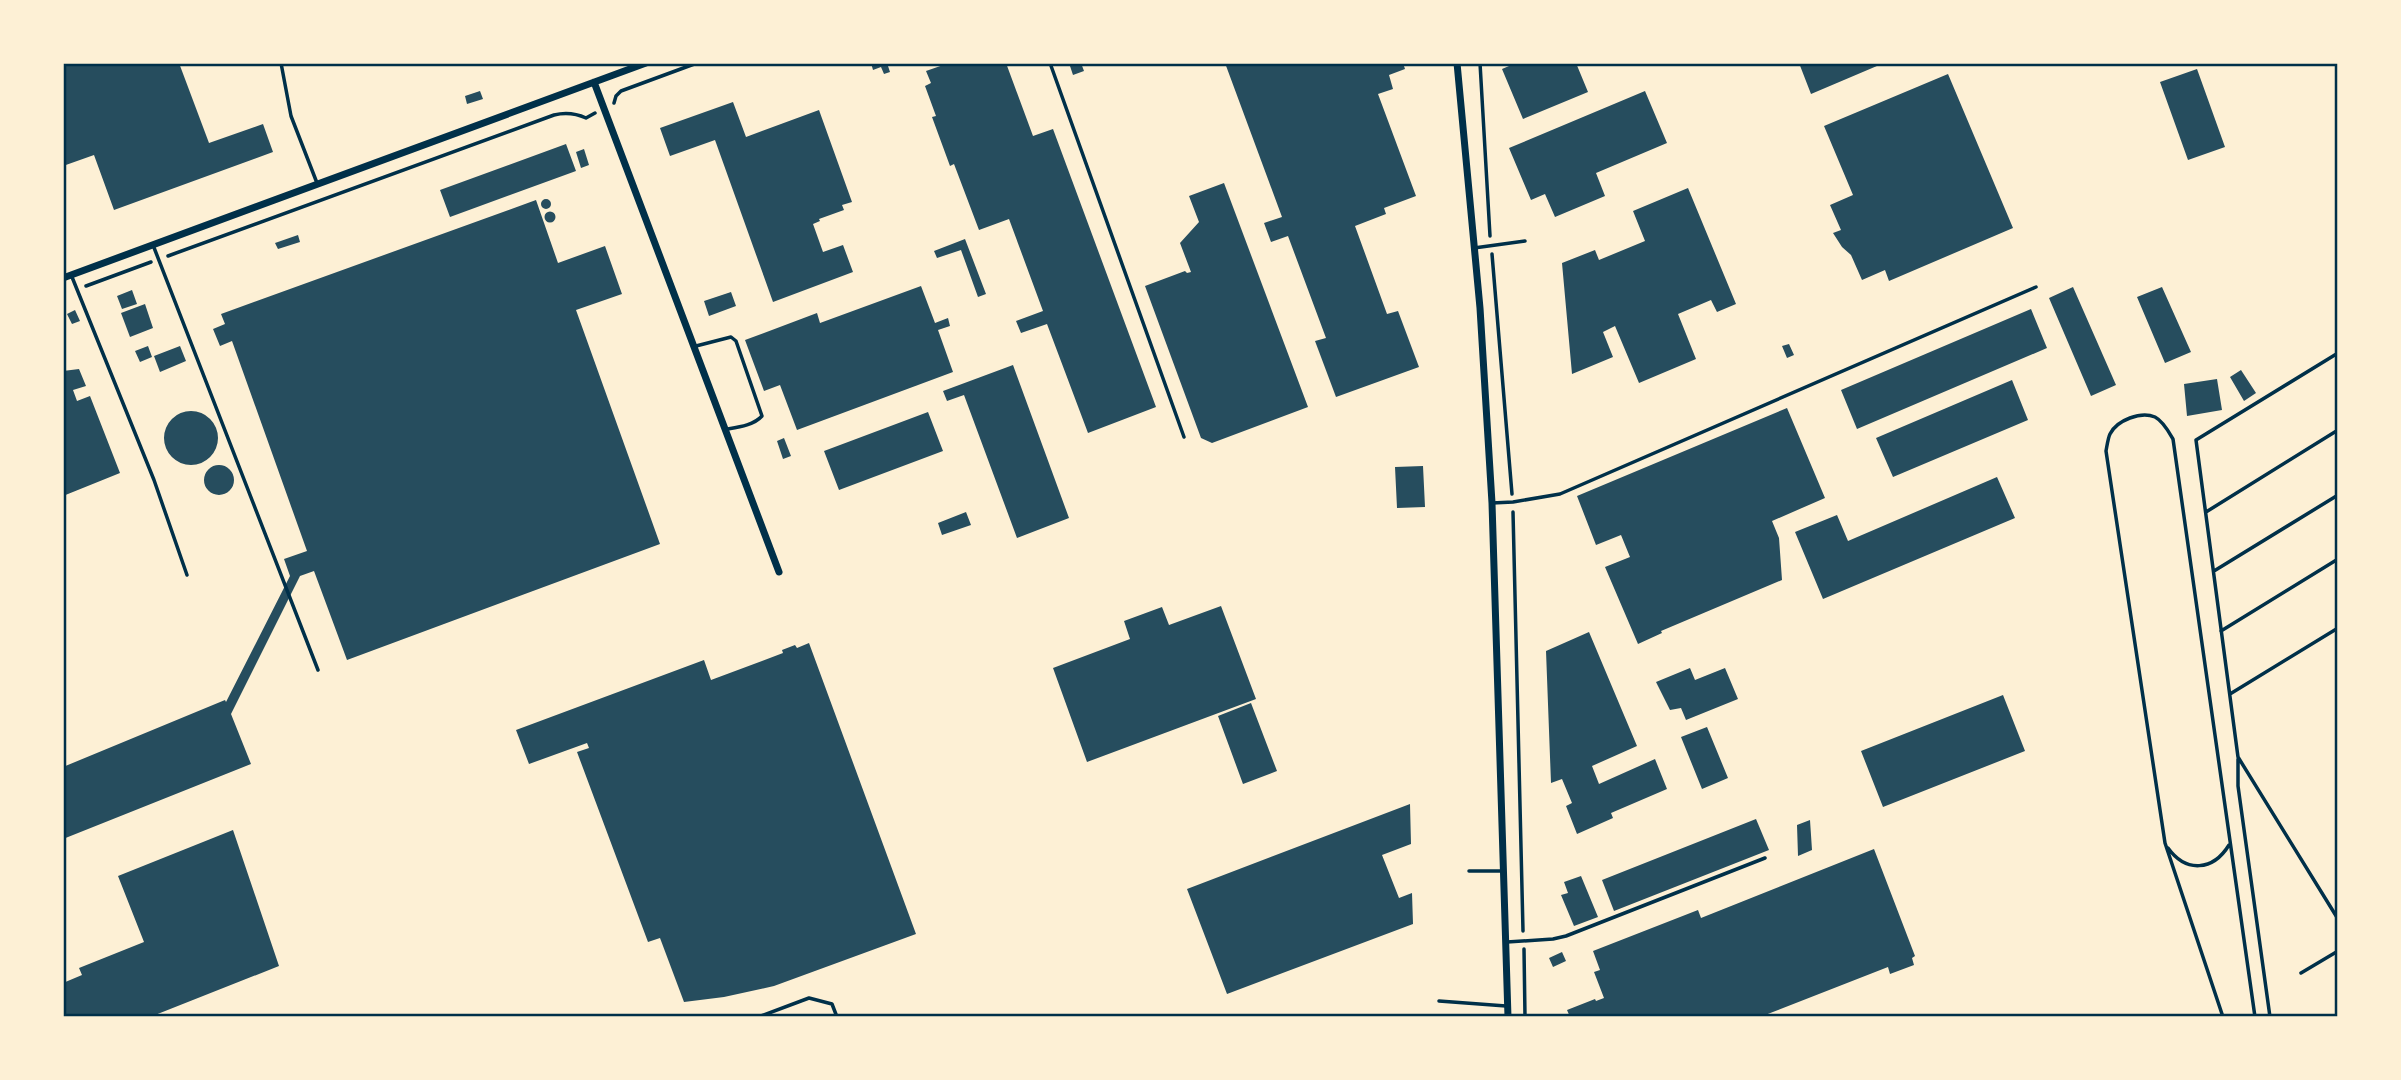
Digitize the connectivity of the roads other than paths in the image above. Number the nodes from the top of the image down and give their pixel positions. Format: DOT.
graph roads {
  1 [pos="281,63"];
  2 [pos="646,63"];
  3 [pos="1050,63"];
  4 [pos="1457,63"];
  5 [pos="594,82"];
  6 [pos="318,185"];
  7 [pos="1524,241"];
  8 [pos="153,245"];
  9 [pos="1474,248"];
  10 [pos="67,276"];
  11 [pos="2036,287"];
  12 [pos="694,346"];
  13 [pos="725,430"];
  14 [pos="1184,437"];
  15 [pos="1492,503"];
  16 [pos="779,572"];
  17 [pos="187,575"];
  18 [pos="318,670"];
  19 [pos="2165,843"];
  20 [pos="2230,843"];
  21 [pos="1765,858"];
  22 [pos="1469,871"];
  23 [pos="1505,872"];
  24 [pos="1507,942"];
  25 [pos="1439,1002"];
  26 [pos="1508,1006"];
  27 [pos="758,1017"];
  28 [pos="837,1017"];
  29 [pos="1508,1017"];
  30 [pos="2222,1017"];
  31 [pos="2255,1017"];
  1 -- 6 [label="lane"];
  2 -- 5 [label="street"];
  3 -- 14 [label="lane"];
  4 -- 9 [label="street"];
  5 -- 6 [label="street"];
  5 -- 12 [label="street"];
  6 -- 8 [label="street"];
  7 -- 9 [label="lane"];
  8 -- 10 [label="street"];
  8 -- 18 [label="lane"];
  9 -- 15 [label="street"];
  10 -- 17 [label="lane"];
  11 -- 15 [label="lane"];
  12 -- 13 [label="street"];
  12 -- 13 [label="lane"];
  13 -- 16 [label="street"];
  15 -- 23 [label="street"];
  19 -- 20 [label="lane"];
  19 -- 20 [label="lane"];
  19 -- 30 [label="lane"];
  20 -- 31 [label="lane"];
  21 -- 24 [label="lane"];
  22 -- 23 [label="lane"];
  23 -- 24 [label="street"];
  24 -- 26 [label="street"];
  25 -- 26 [label="lane"];
  26 -- 29 [label="street"];
  27 -- 28 [label="lane"];
}
